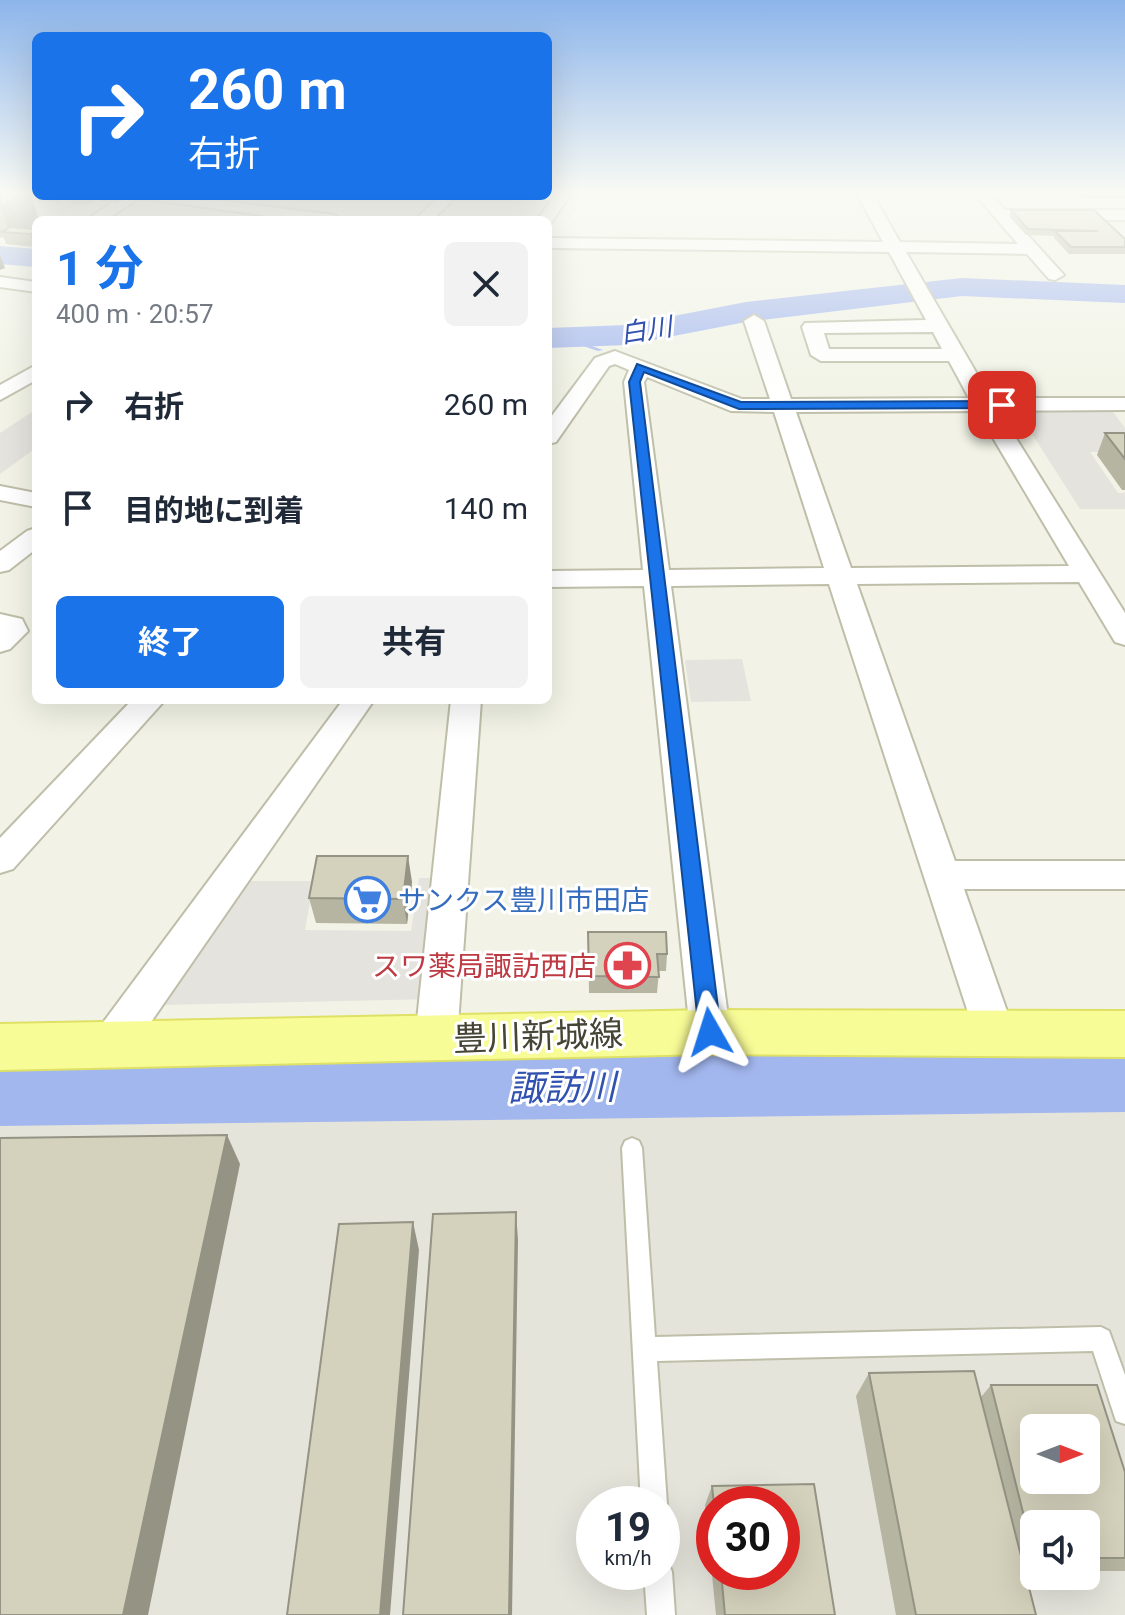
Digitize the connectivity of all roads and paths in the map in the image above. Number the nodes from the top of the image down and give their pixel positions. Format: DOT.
graph roads {
  1 [pos="907,267"];
  2 [pos="1048,267"];
  3 [pos="17,268"];
  4 [pos="1055,275"];
  5 [pos="0,280"];
  6 [pos="32,286"];
  7 [pos="754,321"];
  8 [pos="939,326"];
  9 [pos="955,355"];
  10 [pos="641,367"];
  11 [pos="32,373"];
  12 [pos="5,390"];
  13 [pos="32,392"];
  14 [pos="1125,404"];
  15 [pos="783,405"];
  16 [pos="984,405"];
  17 [pos="552,431"];
  18 [pos="0,493"];
  19 [pos="32,499"];
  20 [pos="32,539"];
  21 [pos="0,564"];
  22 [pos="1087,574"];
  23 [pos="840,576"];
  24 [pos="657,578"];
  25 [pos="552,579"];
  26 [pos="0,622"];
  27 [pos="1125,636"];
  28 [pos="0,643"];
  29 [pos="146,704"];
  30 [pos="356,704"];
  31 [pos="466,704"];
  32 [pos="0,860"];
  33 [pos="941,875"];
  34 [pos="1125,875"];
  35 [pos="710,1032"];
  36 [pos="995,1034"];
  37 [pos="1125,1034"];
  38 [pos="436,1039"];
  39 [pos="111,1045"];
  40 [pos="0,1047"];
  41 [pos="632,1148"];
  42 [pos="644,1349"];
  43 [pos="1125,1412"];
  44 [pos="653,1486"];
  45 [pos="659,1590"];
  46 [pos="661,1615"];
  1 -- 8 [label="street"];
  2 -- 4 [label="street"];
  3 -- 5 [label="street"];
  5 -- 6 [label="street"];
  7 -- 15 [label="street"];
  8 -- 9 [label="street"];
  8 -- 9 [label="street"];
  9 -- 16 [label="street"];
  10 -- 15 [label="street"];
  10 -- 17 [label="street"];
  10 -- 24 [label="street"];
  11 -- 12 [label="street"];
  12 -- 13 [label="street"];
  14 -- 16 [label="street"];
  15 -- 16 [label="street"];
  15 -- 23 [label="street"];
  16 -- 22 [label="street"];
  18 -- 19 [label="street"];
  20 -- 21 [label="street"];
  22 -- 23 [label="street"];
  22 -- 27 [label="street"];
  23 -- 24 [label="street"];
  23 -- 33 [label="street"];
  24 -- 25 [label="street"];
  24 -- 35 [label="street"];
  26 -- 28 [label="street"];
  29 -- 32 [label="street"];
  30 -- 39 [label="street"];
  31 -- 38 [label="street"];
  33 -- 34 [label="street"];
  33 -- 36 [label="street"];
  35 -- 36 [label="main road, 豊川新城線"];
  35 -- 38 [label="main road, 豊川新城線"];
  36 -- 37 [label="main road, 豊川新城線"];
  38 -- 39 [label="main road, 豊川新城線"];
  39 -- 40 [label="main road, 豊川新城線"];
  41 -- 42 [label="lane"];
  42 -- 43 [label="lane"];
  42 -- 44 [label="lane"];
  45 -- 46 [label="lane"];
}
